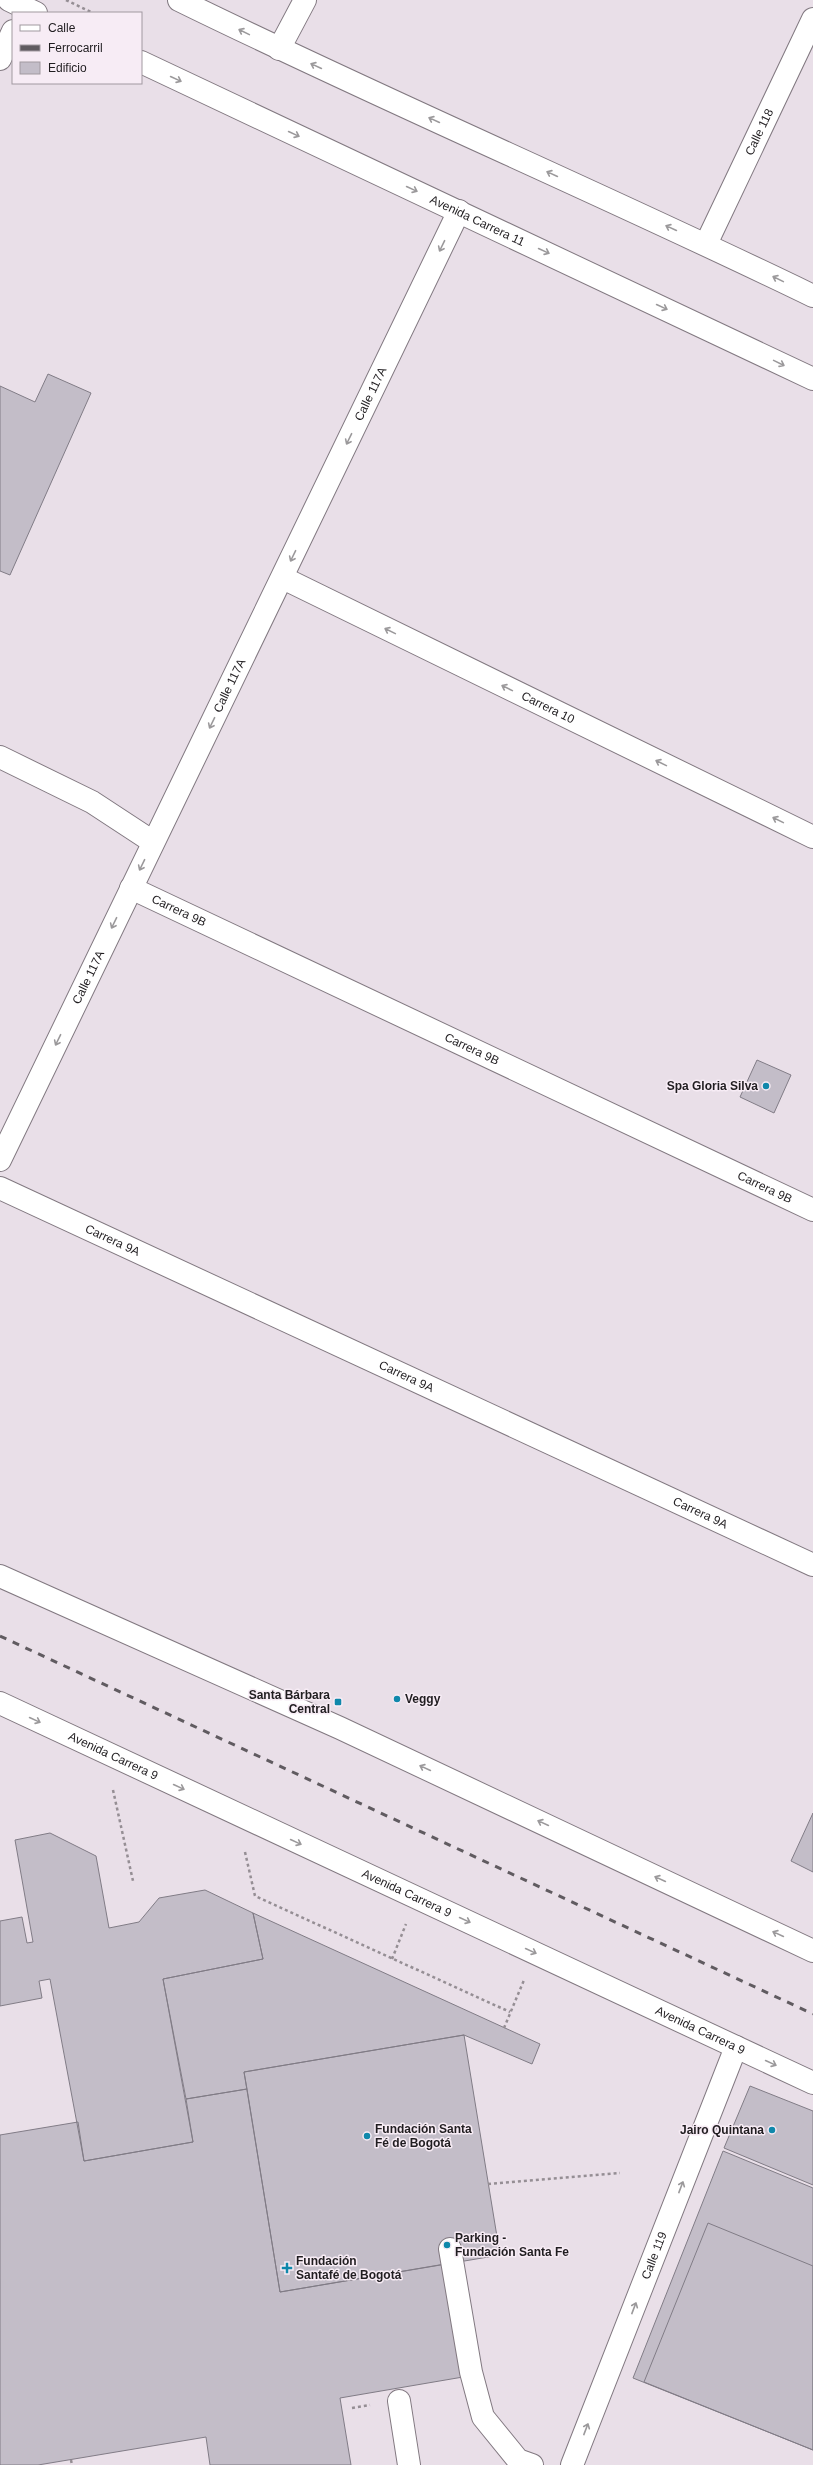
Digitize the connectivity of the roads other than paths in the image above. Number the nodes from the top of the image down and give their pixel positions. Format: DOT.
graph roads {
  1 [pos="179,0"];
  2 [pos="305,0"];
  3 [pos="813,19"];
  4 [pos="12,33"];
  5 [pos="279,49"];
  6 [pos="0,59"];
  7 [pos="142,62"];
  8 [pos="458,211"];
  9 [pos="706,244"];
  10 [pos="813,296"];
  11 [pos="813,379"];
  12 [pos="283,578"];
  13 [pos="0,757"];
  14 [pos="813,837"];
  15 [pos="153,842"];
  16 [pos="131,888"];
  17 [pos="0,1160"];
  18 [pos="0,1188"];
  19 [pos="813,1210"];
  20 [pos="813,1565"];
  21 [pos="0,1576"];
  22 [pos="0,1703"];
  23 [pos="813,1951"];
  24 [pos="736,2047"];
  25 [pos="813,2083"];
  26 [pos="450,2249"];
  27 [pos="399,2401"];
  28 [pos="409,2465"];
  29 [pos="532,2465"];
  30 [pos="572,2465"];
  5 -- 1 [label="street, one-way"];
  2 -- 5 [label="street"];
  3 -- 9 [label="street, Calle 118"];
  4 -- 6 [label="street"];
  9 -- 5 [label="street, one-way"];
  7 -- 8 [label="street, Avenida Carrera 11, one-way"];
  8 -- 11 [label="street, Avenida Carrera 11, one-way"];
  8 -- 12 [label="street, Calle 117A, one-way"];
  10 -- 9 [label="street, one-way"];
  14 -- 12 [label="street, Carrera 10, one-way"];
  12 -- 15 [label="street, Calle 117A, one-way"];
  13 -- 15 [label="street"];
  15 -- 16 [label="street, Calle 117A, one-way"];
  16 -- 17 [label="street, Calle 117A, one-way"];
  16 -- 19 [label="street, Carrera 9B"];
  18 -- 20 [label="street, Carrera 9A"];
  23 -- 21 [label="street, one-way"];
  22 -- 24 [label="street, Avenida Carrera 9, one-way"];
  24 -- 25 [label="street, Avenida Carrera 9, one-way"];
  30 -- 24 [label="street, Calle 119, one-way"];
  26 -- 29 [label="street"];
  27 -- 28 [label="street"];
}
